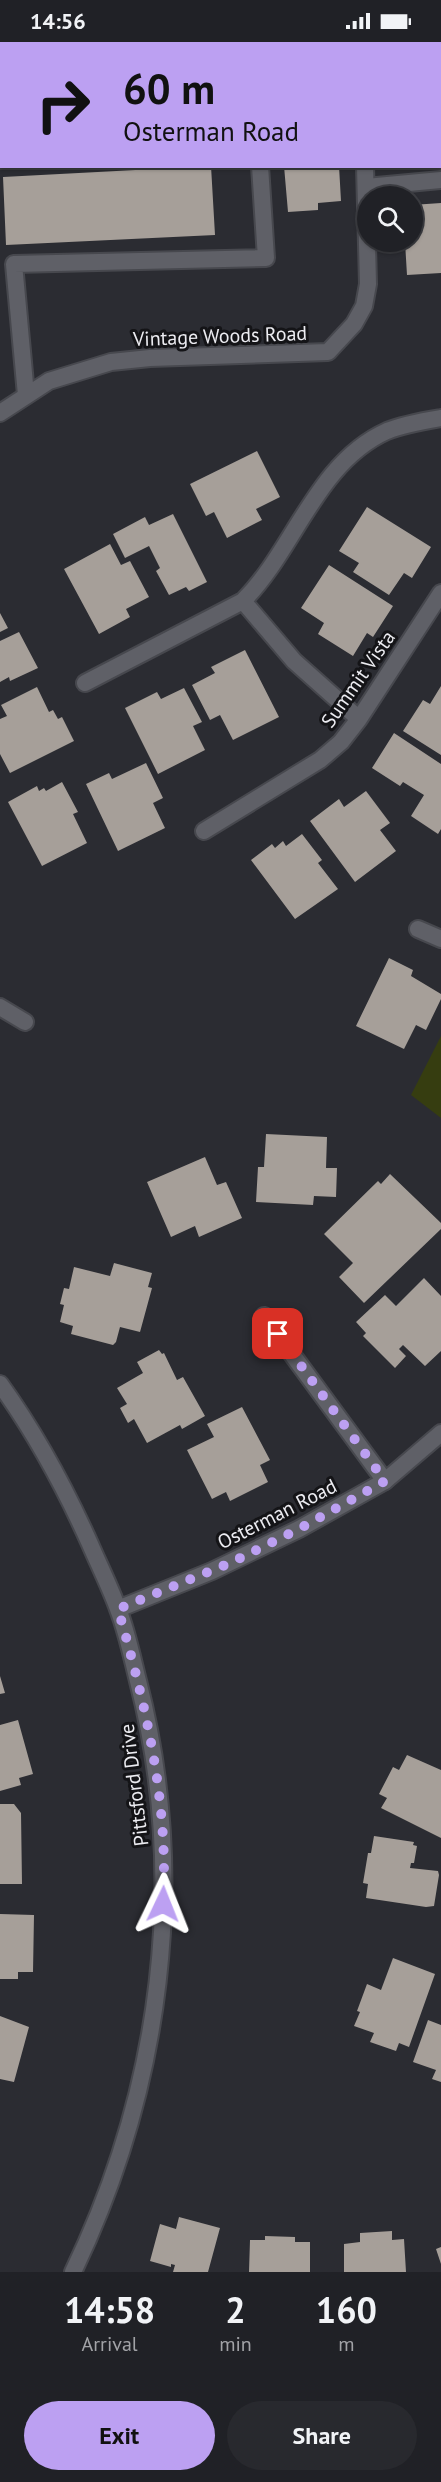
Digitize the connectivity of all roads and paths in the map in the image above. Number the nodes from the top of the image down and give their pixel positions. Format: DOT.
graph roads {
  1 [pos="260,168"];
  2 [pos="365,168"];
  3 [pos="441,180"];
  4 [pos="366,186"];
  5 [pos="377,186"];
  6 [pos="367,252"];
  7 [pos="26,395"];
  8 [pos="0,413"];
  9 [pos="441,418"];
  10 [pos="441,593"];
  11 [pos="243,601"];
  12 [pos="85,683"];
  13 [pos="359,719"];
  14 [pos="204,831"];
  15 [pos="418,929"];
  16 [pos="441,939"];
  17 [pos="0,1007"];
  18 [pos="25,1022"];
  19 [pos="264,1316"];
  20 [pos="0,1384"];
  21 [pos="441,1433"];
  22 [pos="385,1481"];
  23 [pos="118,1609"];
  24 [pos="73,2272"];
  1 -- 7 [label="street"];
  2 -- 4 [label="street, Vintage Woods Road"];
  3 -- 5 [label="street"];
  6 -- 7 [label="street, Vintage Woods Road"];
  7 -- 8 [label="street, Vintage Woods Road"];
  9 -- 11 [label="street"];
  10 -- 13 [label="street, Summit Vista"];
  11 -- 12 [label="street"];
  11 -- 13 [label="street"];
  13 -- 14 [label="street, Summit Vista"];
  15 -- 16 [label="street"];
  17 -- 18 [label="street"];
  19 -- 22 [label="street"];
  20 -- 23 [label="street, Pittsford Drive"];
  21 -- 22 [label="street, Osterman Road"];
  22 -- 23 [label="street, Osterman Road"];
  23 -- 24 [label="street, Pittsford Drive"];
}
